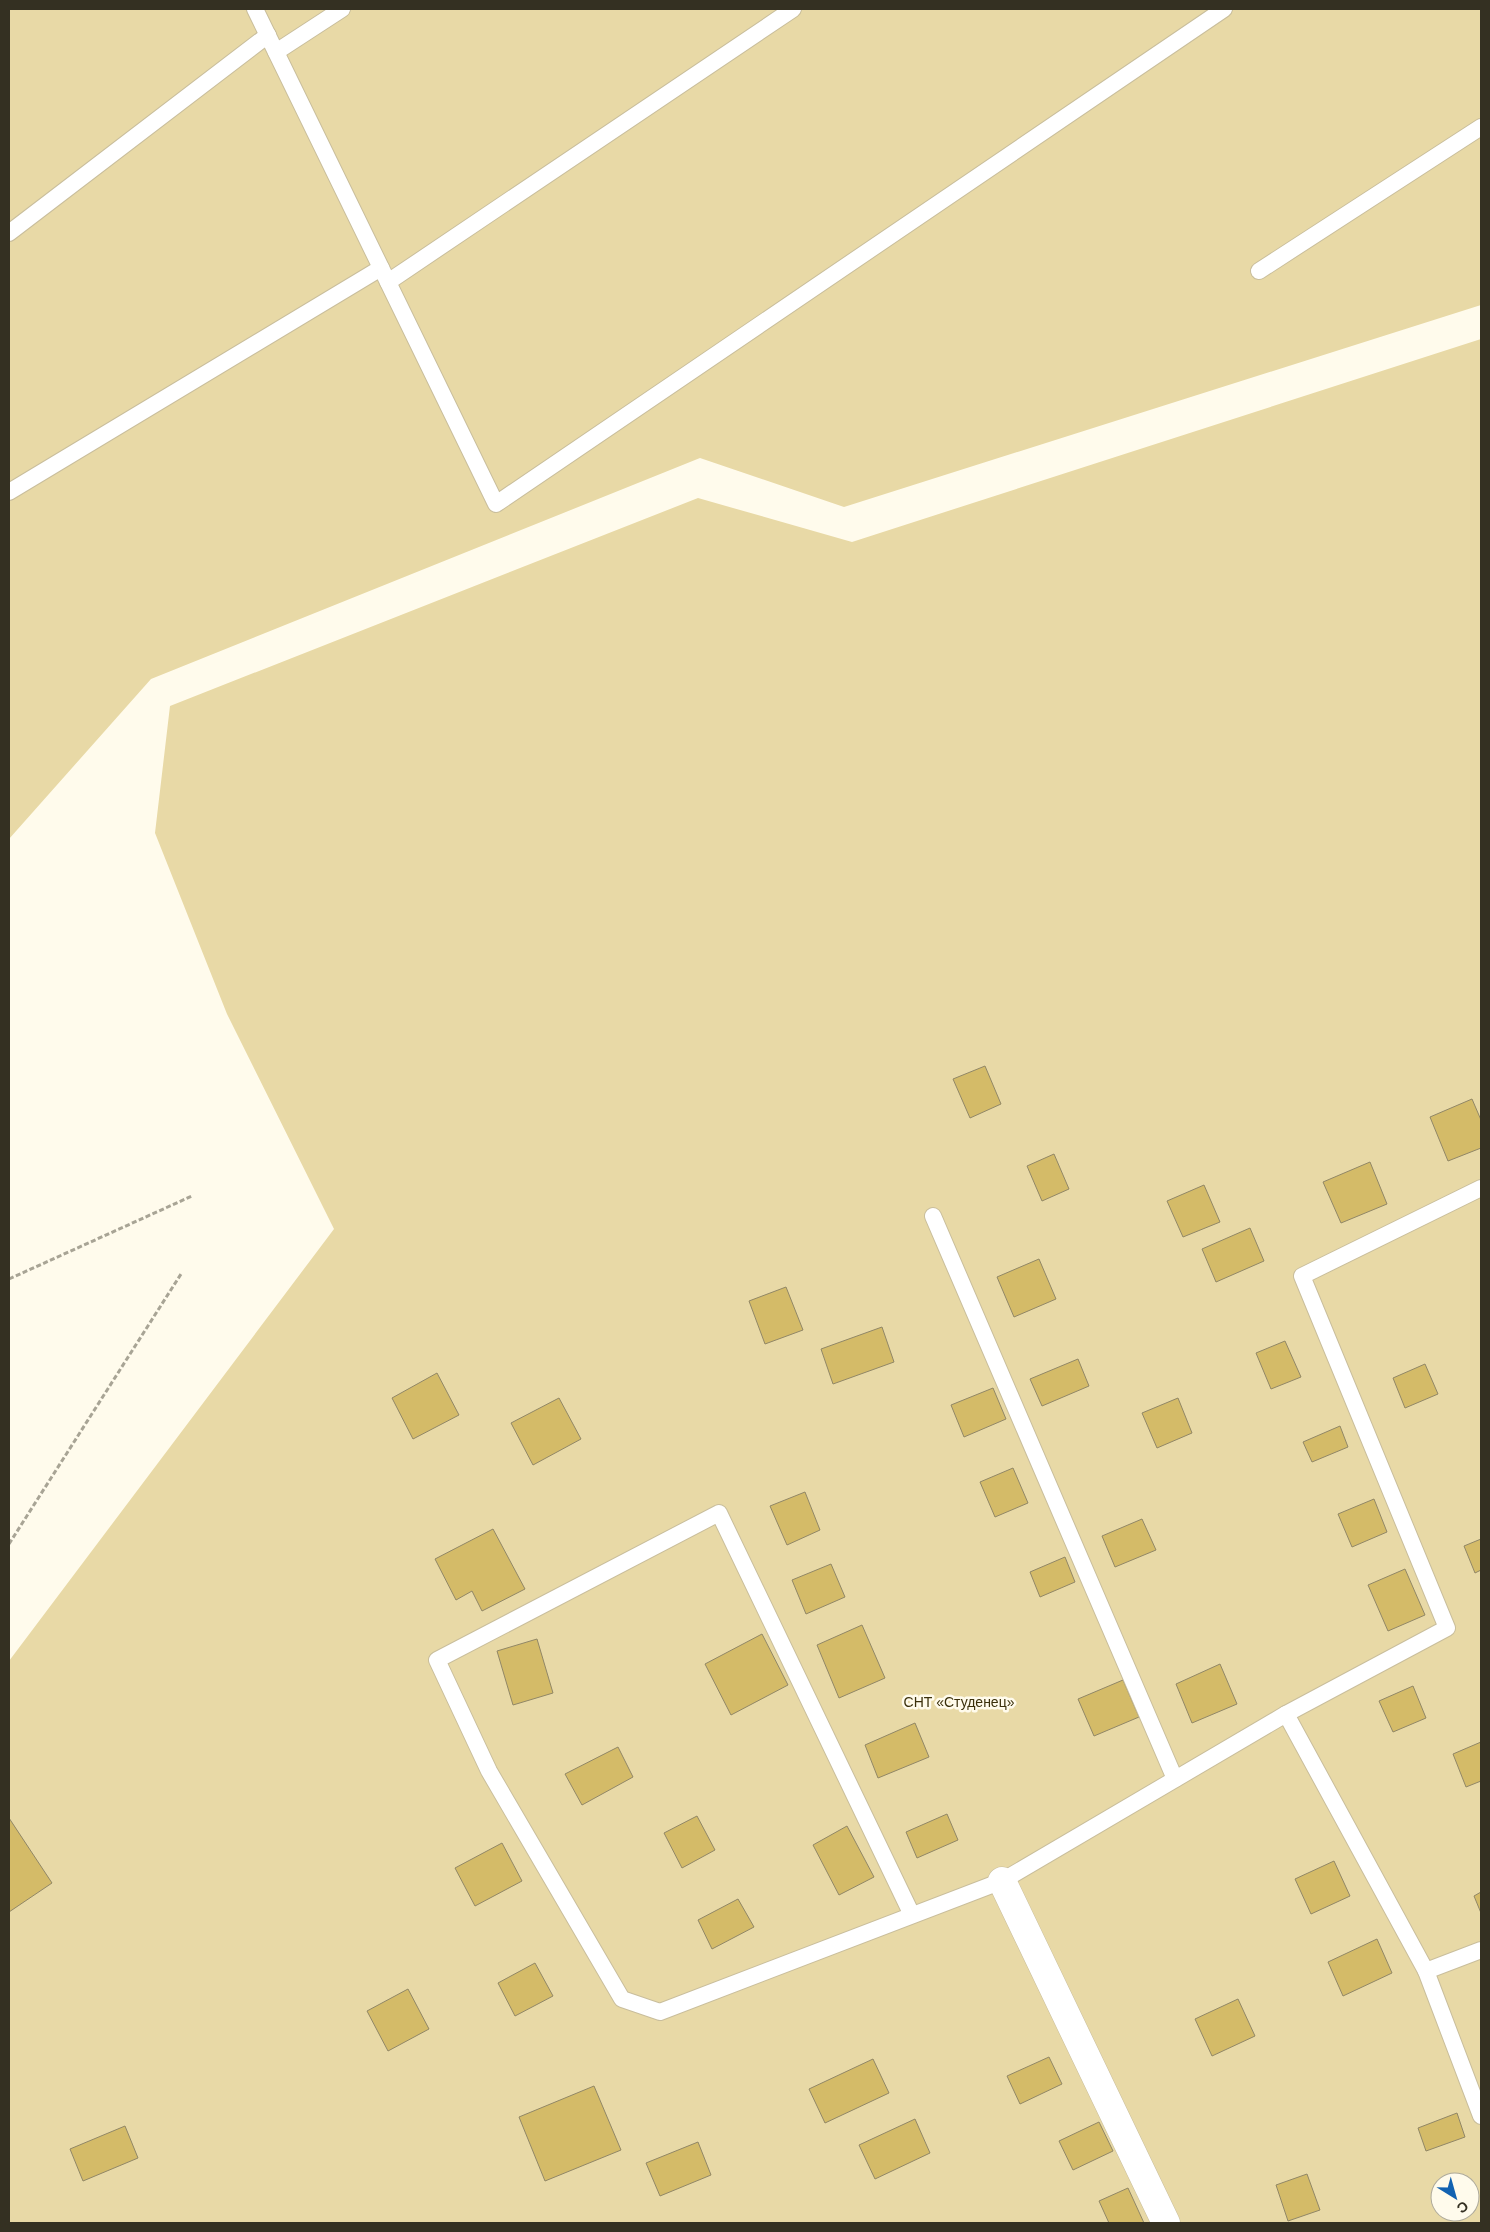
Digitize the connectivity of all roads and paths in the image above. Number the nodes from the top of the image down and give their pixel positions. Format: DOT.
graph roads {
  1 [pos="255,9"];
  2 [pos="342,9"];
  3 [pos="793,9"];
  4 [pos="1224,9"];
  5 [pos="268,35"];
  6 [pos="276,52"];
  7 [pos="1481,127"];
  8 [pos="9,233"];
  9 [pos="1259,271"];
  10 [pos="385,275"];
  11 [pos="9,492"];
  12 [pos="1481,1188"];
  13 [pos="192,1196"];
  14 [pos="933,1216"];
  15 [pos="181,1274"];
  16 [pos="9,1279"];
  17 [pos="9,1544"];
  18 [pos="1286,1714"];
  19 [pos="1175,1779"];
  20 [pos="1002,1880"];
  21 [pos="912,1915"];
  22 [pos="1481,1950"];
  23 [pos="1426,1971"];
  24 [pos="1481,2116"];
  25 [pos="1166,2223"];
  1 -- 5 [label="lane"];
  2 -- 6 [label="lane"];
  3 -- 10 [label="lane"];
  4 -- 10 [label="lane"];
  5 -- 6 [label="lane"];
  5 -- 8 [label="lane"];
  6 -- 10 [label="lane"];
  7 -- 9 [label="lane"];
  10 -- 11 [label="lane"];
  12 -- 18 [label="lane"];
  13 -- 16 [label="path"];
  14 -- 19 [label="lane"];
  15 -- 17 [label="path"];
  18 -- 19 [label="lane"];
  18 -- 23 [label="lane"];
  19 -- 20 [label="lane"];
  20 -- 21 [label="lane"];
  20 -- 25 [label="street"];
  21 -- 21 [label="lane"];
  22 -- 23 [label="lane"];
  23 -- 24 [label="lane"];
}
